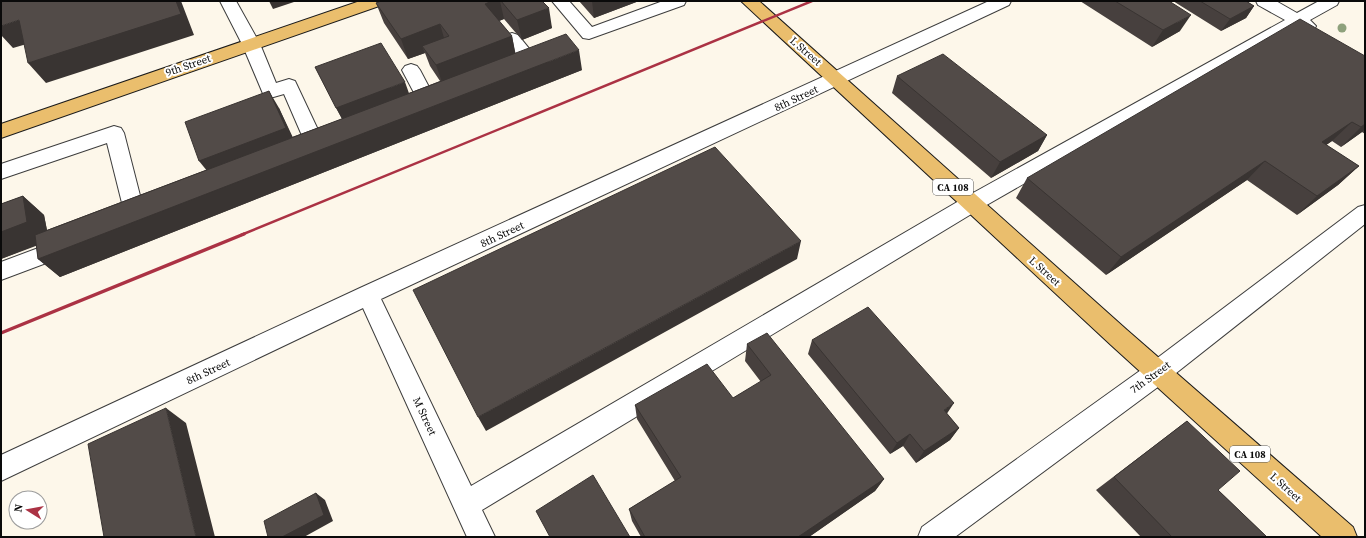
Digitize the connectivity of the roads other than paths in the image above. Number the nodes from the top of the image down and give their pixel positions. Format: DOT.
graph roads {
  1 [pos="228,1"];
  2 [pos="376,1"];
  3 [pos="560,1"];
  4 [pos="678,1"];
  5 [pos="749,1"];
  6 [pos="1003,1"];
  7 [pos="1264,1"];
  8 [pos="1331,1"];
  9 [pos="1298,20"];
  10 [pos="1325,36"];
  11 [pos="512,39"];
  12 [pos="250,44"];
  13 [pos="533,66"];
  14 [pos="411,70"];
  15 [pos="837,78"];
  16 [pos="430,106"];
  17 [pos="1,131"];
  18 [pos="317,149"];
  19 [pos="1,172"];
  20 [pos="971,204"];
  21 [pos="157,211"];
  22 [pos="1365,213"];
  23 [pos="80,241"];
  24 [pos="1,271"];
  25 [pos="368,295"];
  26 [pos="1157,373"];
  27 [pos="1,468"];
  28 [pos="467,504"];
  29 [pos="482,537"];
  30 [pos="932,537"];
  31 [pos="1343,537"];
  1 -- 12 [label="street"];
  2 -- 12 [label="main road, 9th Street"];
  3 -- 4 [label="street"];
  5 -- 15 [label="main road, L Street / CA 108"];
  6 -- 15 [label="street, 8th Street"];
  7 -- 9 [label="street"];
  8 -- 9 [label="street"];
  9 -- 10 [label="street"];
  9 -- 20 [label="street"];
  11 -- 13 [label="street"];
  12 -- 17 [label="main road, 9th Street"];
  12 -- 18 [label="street"];
  14 -- 16 [label="street"];
  15 -- 20 [label="main road, L Street / CA 108"];
  15 -- 25 [label="street, 8th Street"];
  19 -- 21 [label="street"];
  20 -- 26 [label="main road, L Street / CA 108"];
  20 -- 28 [label="street"];
  22 -- 26 [label="street, 7th Street"];
  23 -- 24 [label="street"];
  25 -- 27 [label="street, 8th Street"];
  25 -- 28 [label="street, M Street"];
  26 -- 30 [label="street, 7th Street"];
  26 -- 31 [label="main road, L Street / CA 108"];
  28 -- 29 [label="street, M Street"];
}
